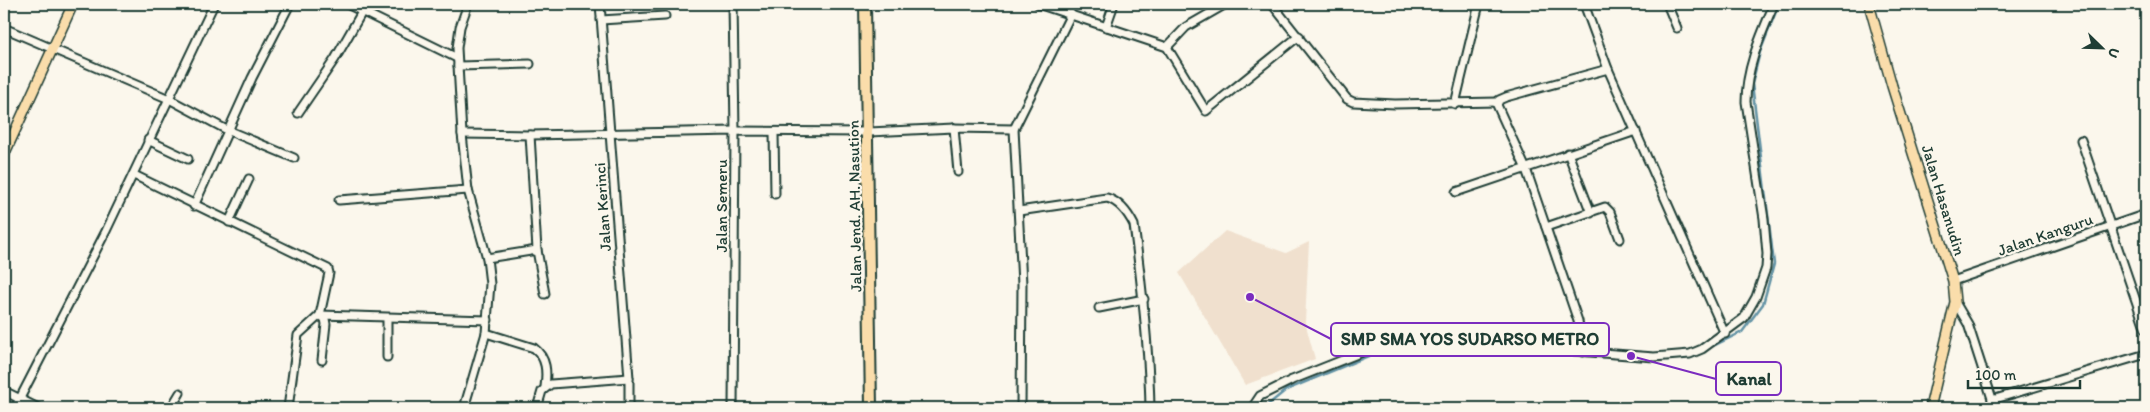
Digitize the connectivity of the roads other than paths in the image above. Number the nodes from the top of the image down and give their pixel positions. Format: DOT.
graph roads {
  1 [pos="73,4"];
  2 [pos="214,4"];
  3 [pos="290,4"];
  4 [pos="347,4"];
  5 [pos="468,4"];
  6 [pos="600,4"];
  7 [pos="733,4"];
  8 [pos="865,4"];
  9 [pos="1038,4"];
  10 [pos="1114,4"];
  11 [pos="1226,4"];
  12 [pos="1272,4"];
  13 [pos="1479,4"];
  14 [pos="1584,4"];
  15 [pos="1667,4"];
  16 [pos="1774,4"];
  17 [pos="1869,4"];
  18 [pos="362,12"];
  19 [pos="1071,14"];
  20 [pos="666,16"];
  21 [pos="601,20"];
  22 [pos="1106,27"];
  23 [pos="4,28"];
  24 [pos="1677,28"];
  25 [pos="1299,36"];
  26 [pos="1168,47"];
  27 [pos="52,50"];
  28 [pos="458,62"];
  29 [pos="530,64"];
  30 [pos="1608,69"];
  31 [pos="169,99"];
  32 [pos="1498,102"];
  33 [pos="1455,104"];
  34 [pos="298,114"];
  35 [pos="954,128"];
  36 [pos="1014,128"];
  37 [pos="227,130"];
  38 [pos="735,131"];
  39 [pos="1636,131"];
  40 [pos="774,132"];
  41 [pos="869,132"];
  42 [pos="462,134"];
  43 [pos="611,134"];
  44 [pos="530,135"];
  45 [pos="148,140"];
  46 [pos="2081,140"];
  47 [pos="1568,153"];
  48 [pos="4,154"];
  49 [pos="294,158"];
  50 [pos="188,159"];
  51 [pos="1526,169"];
  52 [pos="958,172"];
  53 [pos="134,175"];
  54 [pos="249,179"];
  55 [pos="468,190"];
  56 [pos="1456,192"];
  57 [pos="775,194"];
  58 [pos="339,200"];
  59 [pos="194,206"];
  60 [pos="1018,211"];
  61 [pos="1591,213"];
  62 [pos="2146,214"];
  63 [pos="229,222"];
  64 [pos="2112,225"];
  65 [pos="1546,227"];
  66 [pos="1620,239"];
  67 [pos="537,250"];
  68 [pos="486,258"];
  69 [pos="1953,281"];
  70 [pos="545,294"];
  71 [pos="1144,299"];
  72 [pos="1955,302"];
  73 [pos="1099,308"];
  74 [pos="320,315"];
  75 [pos="387,319"];
  76 [pos="488,320"];
  77 [pos="2146,330"];
  78 [pos="486,333"];
  79 [pos="1725,334"];
  80 [pos="1583,352"];
  81 [pos="2146,354"];
  82 [pos="387,357"];
  83 [pos="322,360"];
  84 [pos="629,378"];
  85 [pos="545,387"];
  86 [pos="4,391"];
  87 [pos="180,394"];
  88 [pos="20,399"];
  89 [pos="1992,400"];
  90 [pos="14,408"];
  91 [pos="38,408"];
  92 [pos="171,408"];
  93 [pos="288,408"];
  94 [pos="464,408"];
  95 [pos="537,408"];
  96 [pos="629,408"];
  97 [pos="733,408"];
  98 [pos="871,408"];
  99 [pos="1021,408"];
  100 [pos="1150,408"];
  101 [pos="1252,408"];
  102 [pos="1930,408"];
  103 [pos="1995,408"];
  1 -- 27 [label="main road"];
  2 -- 31 [label="street"];
  3 -- 37 [label="street"];
  4 -- 18 [label="street"];
  5 -- 28 [label="street"];
  6 -- 21 [label="street, Jalan Kerinci"];
  7 -- 38 [label="street, Jalan Semeru"];
  8 -- 41 [label="highway, Jalan Jend. AH. Nasution"];
  9 -- 19 [label="street"];
  10 -- 22 [label="street"];
  11 -- 26 [label="street"];
  12 -- 25 [label="street"];
  13 -- 33 [label="street"];
  14 -- 30 [label="street"];
  15 -- 24 [label="street"];
  16 -- 79 [label="street"];
  17 -- 69 [label="main road, Jalan Hasanudin"];
  18 -- 28 [label="street"];
  18 -- 34 [label="street"];
  19 -- 22 [label="street"];
  19 -- 36 [label="street"];
  20 -- 21 [label="street"];
  21 -- 43 [label="street, Jalan Kerinci"];
  22 -- 26 [label="street"];
  23 -- 27 [label="street"];
  25 -- 26 [label="street"];
  25 -- 33 [label="street"];
  27 -- 31 [label="street"];
  27 -- 48 [label="main road"];
  28 -- 29 [label="street"];
  28 -- 42 [label="street"];
  30 -- 32 [label="street"];
  30 -- 39 [label="street"];
  31 -- 37 [label="street"];
  31 -- 45 [label="street"];
  32 -- 33 [label="street"];
  32 -- 51 [label="street"];
  35 -- 36 [label="street"];
  35 -- 41 [label="street"];
  35 -- 52 [label="street"];
  36 -- 60 [label="street"];
  37 -- 49 [label="street"];
  37 -- 59 [label="street"];
  38 -- 40 [label="street"];
  38 -- 43 [label="street"];
  38 -- 97 [label="street, Jalan Semeru"];
  39 -- 47 [label="street"];
  39 -- 79 [label="street"];
  40 -- 41 [label="street"];
  40 -- 57 [label="street"];
  41 -- 98 [label="highway, Jalan Jend. AH. Nasution"];
  42 -- 44 [label="street"];
  42 -- 55 [label="street"];
  43 -- 44 [label="street"];
  43 -- 84 [label="street, Jalan Kerinci"];
  44 -- 67 [label="street"];
  45 -- 50 [label="street"];
  45 -- 53 [label="street"];
  46 -- 64 [label="street"];
  47 -- 51 [label="street"];
  47 -- 61 [label="street"];
  51 -- 56 [label="street"];
  51 -- 65 [label="street"];
  53 -- 59 [label="street"];
  53 -- 88 [label="street"];
  54 -- 63 [label="street"];
  55 -- 58 [label="street"];
  55 -- 68 [label="street"];
  59 -- 63 [label="street"];
  60 -- 71 [label="street"];
  60 -- 99 [label="street"];
  61 -- 65 [label="street"];
  61 -- 66 [label="street"];
  62 -- 64 [label="street, Jalan Kanguru"];
  63 -- 74 [label="street"];
  64 -- 69 [label="street, Jalan Kanguru"];
  64 -- 77 [label="street"];
  65 -- 80 [label="street"];
  67 -- 68 [label="street"];
  67 -- 70 [label="street"];
  68 -- 76 [label="street"];
  69 -- 72 [label="main road, Jalan Hasanudin"];
  71 -- 73 [label="street"];
  71 -- 100 [label="street"];
  72 -- 89 [label="street"];
  72 -- 102 [label="main road, Jalan Hasanudin"];
  74 -- 75 [label="street"];
  74 -- 83 [label="street"];
  74 -- 93 [label="street"];
  75 -- 76 [label="street"];
  75 -- 82 [label="street"];
  76 -- 78 [label="street"];
  78 -- 85 [label="street"];
  78 -- 94 [label="street"];
  79 -- 80 [label="street"];
  80 -- 101 [label="street"];
  81 -- 89 [label="street"];
  84 -- 85 [label="street"];
  84 -- 96 [label="street, Jalan Kerinci"];
  85 -- 95 [label="street"];
  86 -- 88 [label="street"];
  87 -- 92 [label="street"];
  88 -- 90 [label="street"];
  88 -- 91 [label="street"];
  89 -- 103 [label="street"];
}
